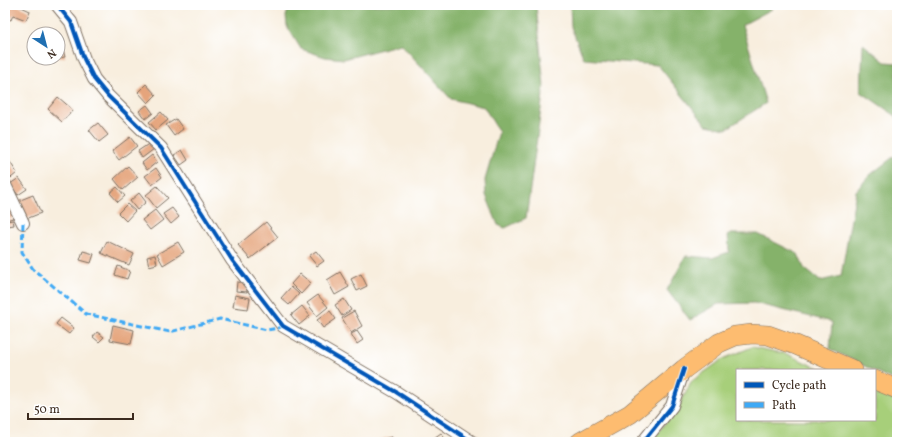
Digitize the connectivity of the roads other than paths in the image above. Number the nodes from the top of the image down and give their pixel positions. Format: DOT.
graph roads {
  1 [pos="58,5"];
  2 [pos="5,185"];
  3 [pos="23,223"];
  4 [pos="684,369"];
  5 [pos="851,369"];
  6 [pos="876,380"];
  7 [pos="897,389"];
  8 [pos="472,442"];
  9 [pos="580,442"];
  10 [pos="643,442"];
  1 -- 8 [label="street"];
  2 -- 3 [label="street"];
  4 -- 5 [label="main road"];
  4 -- 9 [label="main road"];
  4 -- 10 [label="street"];
  6 -- 7 [label="main road"];
}
